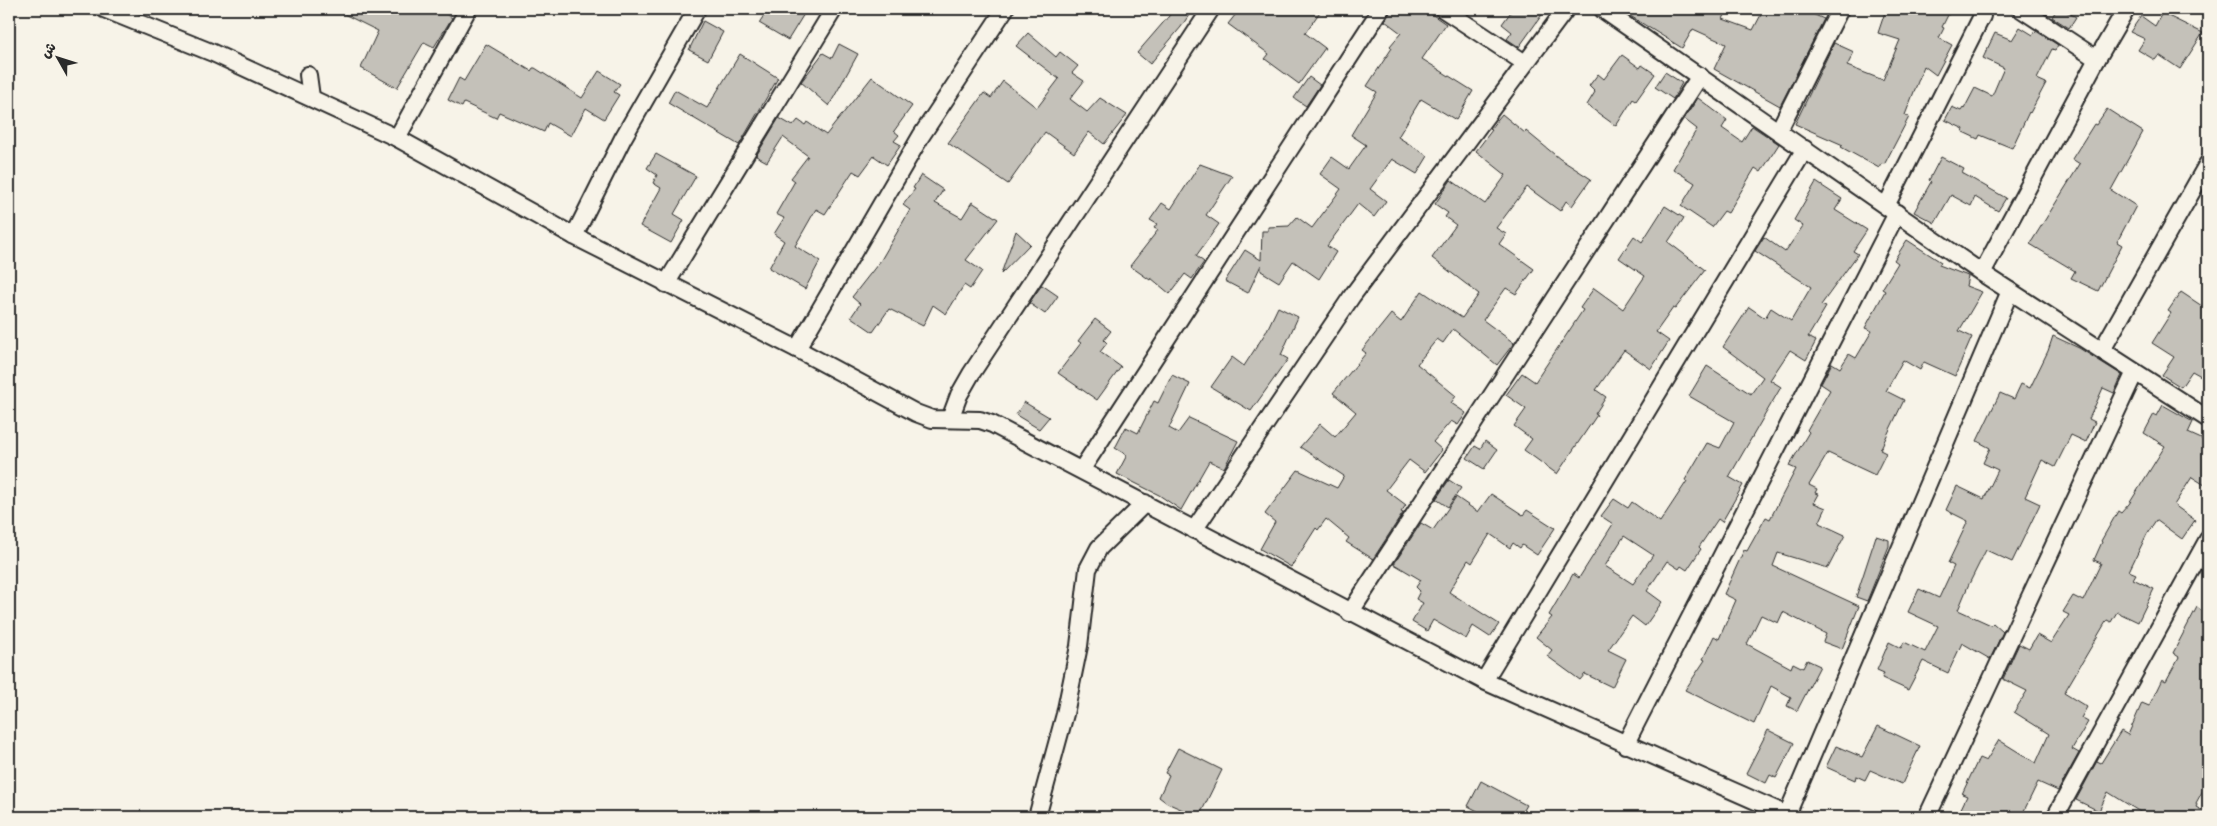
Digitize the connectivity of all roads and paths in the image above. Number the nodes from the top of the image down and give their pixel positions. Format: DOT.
graph roads {
  1 [pos="104,9"];
  2 [pos="468,9"];
  3 [pos="697,9"];
  4 [pos="834,9"];
  5 [pos="1005,9"];
  6 [pos="1211,9"];
  7 [pos="1381,9"];
  8 [pos="1443,9"];
  9 [pos="1566,9"];
  10 [pos="1602,9"];
  11 [pos="1840,9"];
  12 [pos="1982,9"];
  13 [pos="2020,9"];
  14 [pos="2126,9"];
  15 [pos="2097,59"];
  16 [pos="1525,63"];
  17 [pos="308,75"];
  18 [pos="1700,76"];
  19 [pos="311,97"];
  20 [pos="1779,130"];
  21 [pos="397,138"];
  22 [pos="1805,149"];
  23 [pos="2208,163"];
  24 [pos="1892,210"];
  25 [pos="574,236"];
  26 [pos="1982,273"];
  27 [pos="666,284"];
  28 [pos="2010,291"];
  29 [pos="796,349"];
  30 [pos="2102,350"];
  31 [pos="2135,372"];
  32 [pos="950,419"];
  33 [pos="2208,419"];
  34 [pos="1082,469"];
  35 [pos="1144,503"];
  36 [pos="1194,530"];
  37 [pos="2208,539"];
  38 [pos="1350,613"];
  39 [pos="1484,681"];
  40 [pos="1626,745"];
  41 [pos="1788,816"];
  42 [pos="1037,817"];
  43 [pos="1926,817"];
  44 [pos="2055,817"];
  1 -- 19 [label="street"];
  2 -- 21 [label="street"];
  3 -- 25 [label="street"];
  4 -- 27 [label="street"];
  5 -- 29 [label="street"];
  6 -- 32 [label="street"];
  7 -- 34 [label="street"];
  8 -- 16 [label="street"];
  9 -- 16 [label="street"];
  10 -- 18 [label="street"];
  11 -- 20 [label="street"];
  12 -- 24 [label="street"];
  13 -- 15 [label="street"];
  14 -- 15 [label="street"];
  15 -- 26 [label="street"];
  16 -- 36 [label="street"];
  17 -- 19 [label="street"];
  18 -- 20 [label="street"];
  18 -- 38 [label="street"];
  19 -- 21 [label="street"];
  20 -- 22 [label="street"];
  21 -- 25 [label="street"];
  22 -- 24 [label="street"];
  22 -- 39 [label="street"];
  23 -- 30 [label="street"];
  24 -- 26 [label="street"];
  24 -- 40 [label="street"];
  25 -- 27 [label="street"];
  26 -- 28 [label="street"];
  27 -- 29 [label="street"];
  28 -- 30 [label="street"];
  28 -- 41 [label="street"];
  29 -- 32 [label="street"];
  30 -- 31 [label="street"];
  31 -- 33 [label="street"];
  31 -- 43 [label="street"];
  32 -- 34 [label="street"];
  34 -- 35 [label="street"];
  35 -- 36 [label="street"];
  35 -- 42 [label="street"];
  36 -- 38 [label="street"];
  37 -- 44 [label="street"];
  38 -- 39 [label="street"];
  39 -- 40 [label="street"];
  40 -- 41 [label="street"];
}
